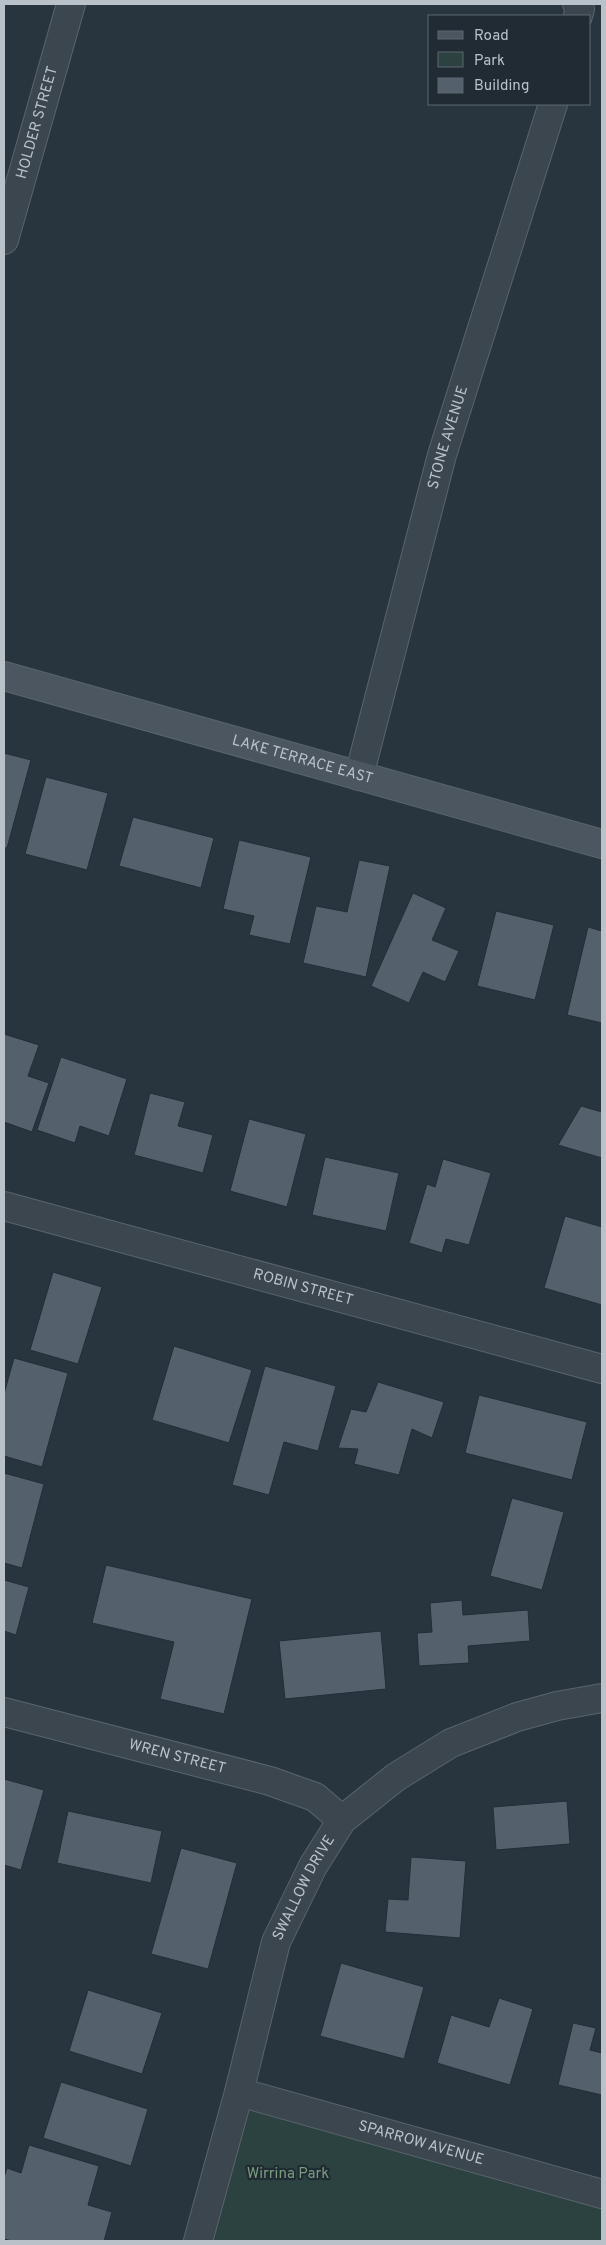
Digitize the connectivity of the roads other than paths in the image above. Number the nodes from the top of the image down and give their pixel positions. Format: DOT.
graph roads {
  1 [pos="71,4"];
  2 [pos="553,105"];
  3 [pos="4,240"];
  4 [pos="4,676"];
  5 [pos="359,776"];
  6 [pos="602,844"];
  7 [pos="4,1206"];
  8 [pos="602,1369"];
  9 [pos="602,1698"];
  10 [pos="4,1712"];
  11 [pos="342,1820"];
  12 [pos="239,2092"];
  13 [pos="602,2194"];
  14 [pos="198,2241"];
  1 -- 3 [label="street, HOLDER STREET"];
  2 -- 5 [label="street, STONE AVENUE"];
  4 -- 5 [label="street, LAKE TERRACE EAST"];
  5 -- 6 [label="street, LAKE TERRACE EAST"];
  7 -- 8 [label="street, ROBIN STREET"];
  9 -- 11 [label="street, SWALLOW DRIVE"];
  10 -- 11 [label="street, WREN STREET"];
  11 -- 12 [label="street, SWALLOW DRIVE"];
  12 -- 13 [label="street, SPARROW AVENUE"];
  12 -- 14 [label="street, SWALLOW DRIVE"];
}
